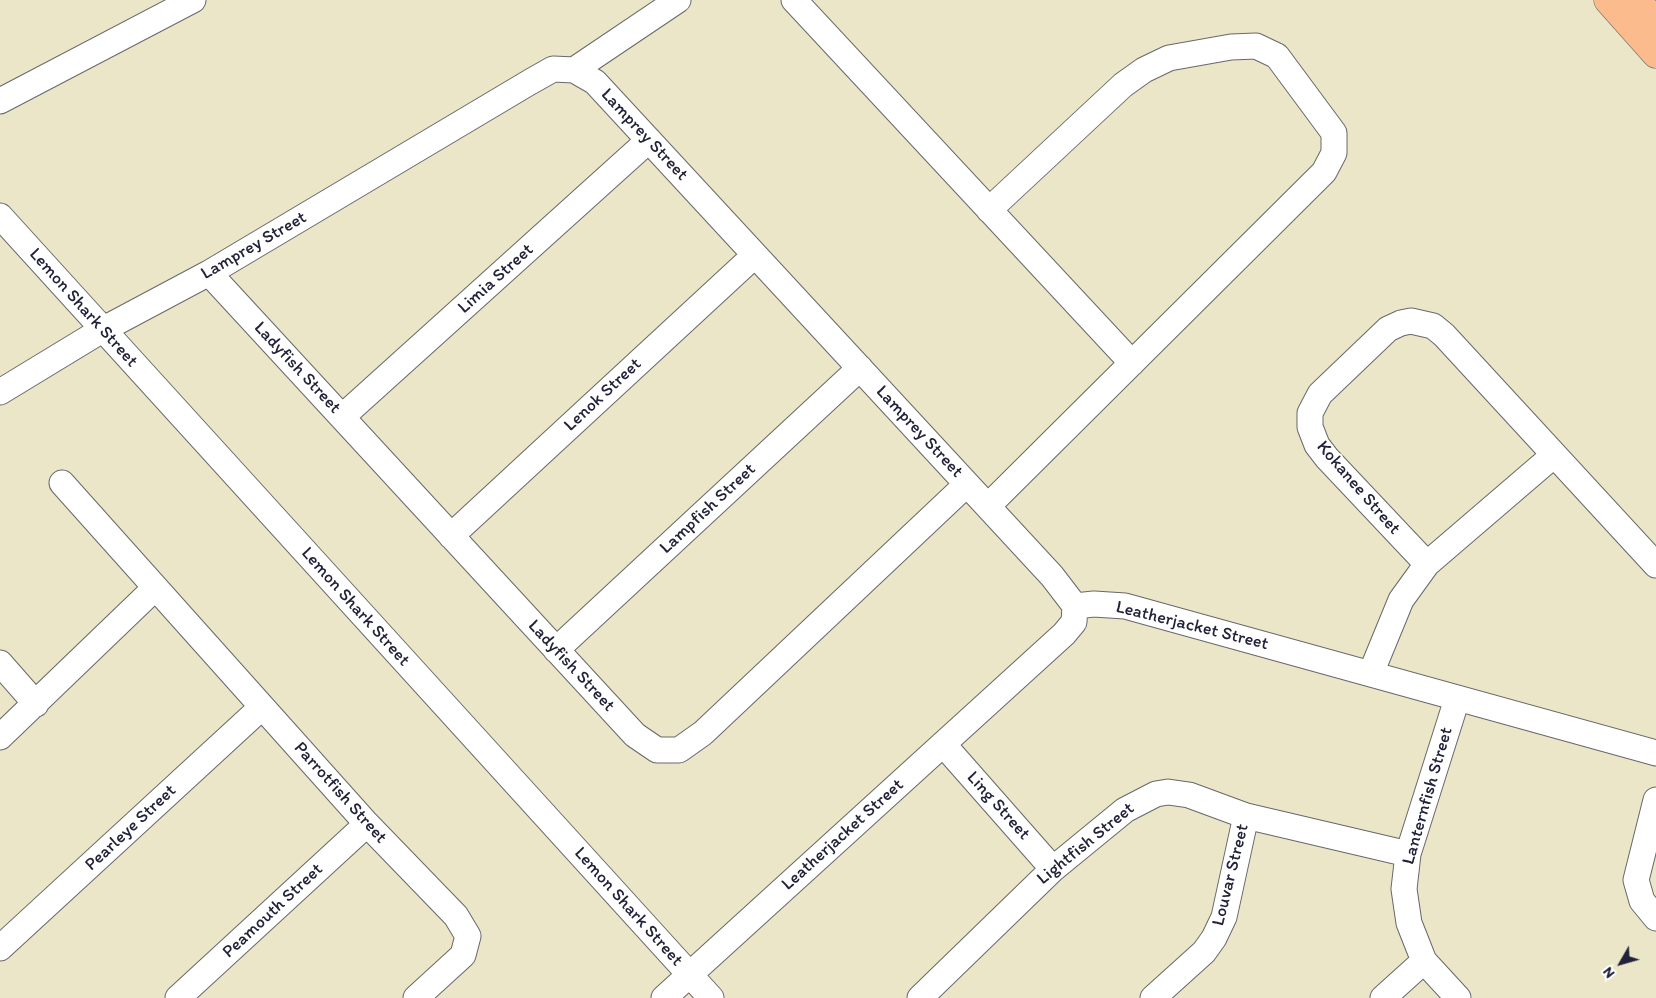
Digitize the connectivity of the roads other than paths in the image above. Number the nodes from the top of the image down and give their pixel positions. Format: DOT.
graph roads {
  1 [pos="193,0"];
  2 [pos="678,0"];
  3 [pos="794,0"];
  4 [pos="1608,0"];
  5 [pos="1636,0"];
  6 [pos="1656,22"];
  7 [pos="1656,54"];
  8 [pos="574,70"];
  9 [pos="0,101"];
  10 [pos="649,140"];
  11 [pos="989,210"];
  12 [pos="0,216"];
  13 [pos="755,255"];
  14 [pos="209,273"];
  15 [pos="102,330"];
  16 [pos="1132,364"];
  17 [pos="860,368"];
  18 [pos="0,392"];
  19 [pos="342,417"];
  20 [pos="1554,456"];
  21 [pos="62,483"];
  22 [pos="967,484"];
  23 [pos="988,506"];
  24 [pos="451,536"];
  25 [pos="1427,564"];
  26 [pos="1656,565"];
  27 [pos="155,588"];
  28 [pos="1074,606"];
  29 [pos="556,650"];
  30 [pos="0,664"];
  31 [pos="1371,673"];
  32 [pos="1457,699"];
  33 [pos="36,704"];
  34 [pos="262,707"];
  35 [pos="0,737"];
  36 [pos="943,744"];
  37 [pos="1656,753"];
  38 [pos="1656,800"];
  39 [pos="1246,816"];
  40 [pos="368,824"];
  41 [pos="1408,854"];
  42 [pos="1053,868"];
  43 [pos="1656,918"];
  44 [pos="0,948"];
  45 [pos="1424,961"];
  46 [pos="690,974"];
  47 [pos="178,998"];
  48 [pos="416,998"];
  49 [pos="664,998"];
  50 [pos="711,998"];
  51 [pos="920,998"];
  52 [pos="1153,998"];
  53 [pos="1383,998"];
  54 [pos="1458,998"];
  1 -- 9 [label="street"];
  2 -- 8 [label="street"];
  3 -- 11 [label="street"];
  4 -- 7 [label="main road"];
  5 -- 6 [label="main road"];
  8 -- 10 [label="street, Lamprey Street"];
  8 -- 14 [label="street, Lamprey Street"];
  10 -- 13 [label="street, Lamprey Street"];
  10 -- 19 [label="street, Limia Street"];
  11 -- 16 [label="street"];
  11 -- 16 [label="street"];
  12 -- 15 [label="street, Lemon Shark Street"];
  13 -- 17 [label="street, Lamprey Street"];
  13 -- 24 [label="street, Lenok Street"];
  14 -- 15 [label="street, Lamprey Street"];
  14 -- 19 [label="street, Ladyfish Street"];
  15 -- 18 [label="street, Lamprey Street"];
  15 -- 46 [label="street, Lemon Shark Street"];
  16 -- 23 [label="street"];
  17 -- 22 [label="street, Lamprey Street"];
  17 -- 29 [label="street, Lampfish Street"];
  19 -- 24 [label="street, Ladyfish Street"];
  20 -- 25 [label="street"];
  20 -- 25 [label="street, Kokanee Street"];
  20 -- 26 [label="street, Kokanee Street"];
  21 -- 27 [label="street, Parrotfish Street"];
  22 -- 23 [label="street, Lamprey Street"];
  22 -- 29 [label="street, Ladyfish Street"];
  23 -- 28 [label="street, Lamprey Street"];
  24 -- 29 [label="street, Ladyfish Street"];
  25 -- 31 [label="street"];
  27 -- 33 [label="street"];
  27 -- 34 [label="street, Parrotfish Street"];
  28 -- 31 [label="street, Leatherjacket Street"];
  28 -- 36 [label="street, Leatherjacket Street"];
  30 -- 33 [label="street"];
  31 -- 32 [label="street, Leatherjacket Street"];
  32 -- 37 [label="street, Leatherjacket Street"];
  32 -- 41 [label="street, Lanternfish Street"];
  33 -- 35 [label="street"];
  34 -- 40 [label="street, Parrotfish Street"];
  34 -- 44 [label="street, Pearleye Street"];
  36 -- 42 [label="street, Ling Street"];
  36 -- 46 [label="street, Leatherjacket Street"];
  38 -- 43 [label="street"];
  39 -- 41 [label="street, Lightfish Street"];
  39 -- 42 [label="street, Lightfish Street"];
  39 -- 52 [label="street, Louvar Street"];
  40 -- 47 [label="street, Peamouth Street"];
  40 -- 48 [label="street, Parrotfish Street"];
  41 -- 45 [label="street, Lanternfish Street"];
  42 -- 51 [label="street, Lightfish Street"];
  45 -- 53 [label="street"];
  45 -- 54 [label="street, Lanternfish Street"];
  46 -- 49 [label="street, Leatherjacket Street"];
  46 -- 50 [label="street, Lemon Shark Street"];
}
